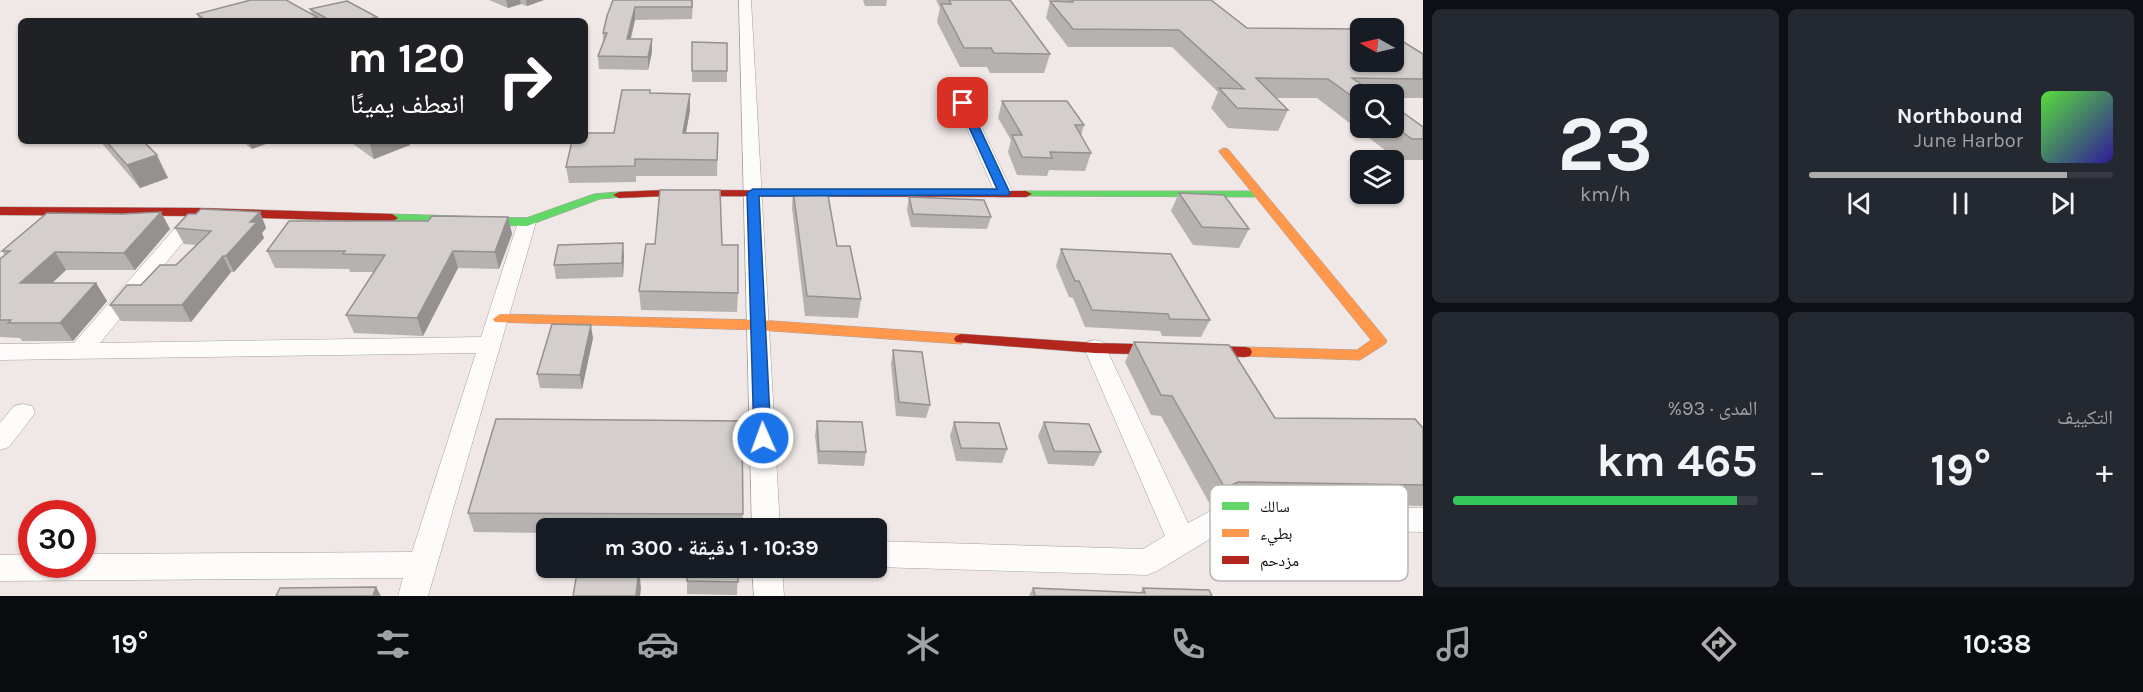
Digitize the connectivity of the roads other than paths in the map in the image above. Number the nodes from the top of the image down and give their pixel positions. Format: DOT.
graph roads {
  1 [pos="745,0"];
  2 [pos="963,103"];
  3 [pos="1224,151"];
  4 [pos="753,193"];
  5 [pos="1004,193"];
  6 [pos="1259,194"];
  7 [pos="0,211"];
  8 [pos="55,212"];
  9 [pos="198,212"];
  10 [pos="527,222"];
  11 [pos="32,233"];
  12 [pos="500,319"];
  13 [pos="758,325"];
  14 [pos="491,345"];
  15 [pos="1095,348"];
  16 [pos="81,350"];
  17 [pos="0,352"];
  18 [pos="23,413"];
  19 [pos="0,440"];
  20 [pos="766,518"];
  21 [pos="1408,520"];
  22 [pos="1423,520"];
  23 [pos="1210,524"];
  24 [pos="1182,541"];
  25 [pos="887,554"];
  26 [pos="423,565"];
  27 [pos="0,568"];
  28 [pos="768,578"];
  29 [pos="413,596"];
  30 [pos="769,596"];
  1 -- 4 [label="street"];
  2 -- 5 [label="street"];
  3 -- 6 [label="street"];
  4 -- 5 [label="street"];
  4 -- 10 [label="street"];
  4 -- 13 [label="street"];
  5 -- 6 [label="street"];
  6 -- 15 [label="street"];
  7 -- 8 [label="street"];
  8 -- 9 [label="street"];
  8 -- 11 [label="street"];
  9 -- 10 [label="street"];
  9 -- 16 [label="street"];
  10 -- 12 [label="street"];
  12 -- 13 [label="street"];
  12 -- 14 [label="street"];
  13 -- 15 [label="street"];
  13 -- 20 [label="street"];
  14 -- 16 [label="street"];
  14 -- 26 [label="street"];
  15 -- 24 [label="street"];
  16 -- 17 [label="street"];
  18 -- 19 [label="street"];
  21 -- 22 [label="street"];
  23 -- 24 [label="street"];
  24 -- 25 [label="street"];
  26 -- 27 [label="street"];
  26 -- 29 [label="street"];
  28 -- 30 [label="street"];
}
